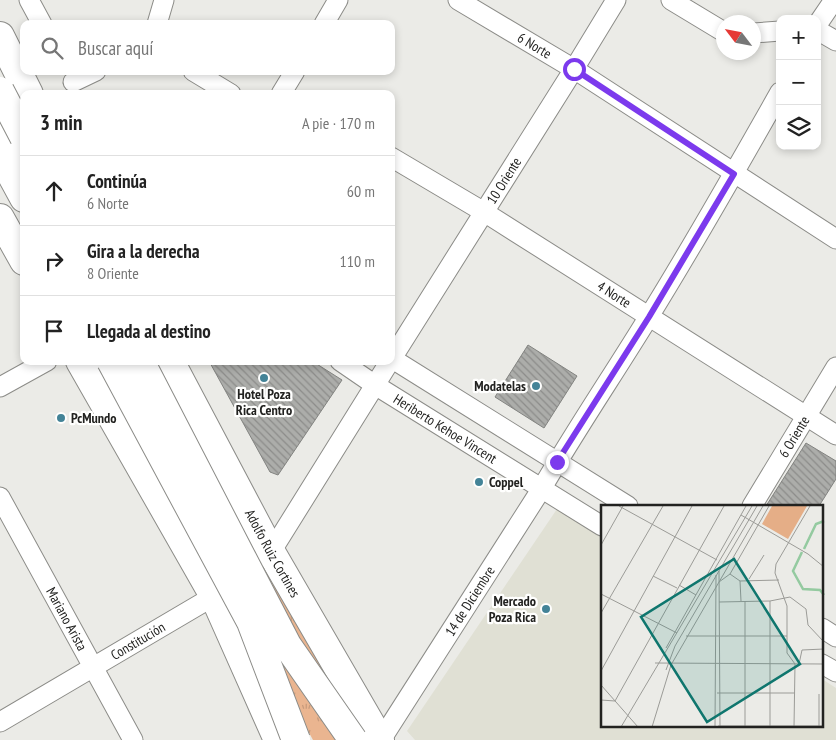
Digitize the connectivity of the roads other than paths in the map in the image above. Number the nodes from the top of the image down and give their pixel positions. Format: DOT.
graph roads {
  1 [pos="30,0"];
  2 [pos="164,0"];
  3 [pos="338,0"];
  4 [pos="458,0"];
  5 [pos="616,0"];
  6 [pos="671,0"];
  7 [pos="831,1"];
  8 [pos="821,18"];
  9 [pos="40,20"];
  10 [pos="158,20"];
  11 [pos="326,20"];
  12 [pos="716,27"];
  13 [pos="776,31"];
  14 [pos="761,32"];
  15 [pos="821,32"];
  16 [pos="0,36"];
  17 [pos="836,41"];
  18 [pos="574,69"];
  19 [pos="87,75"];
  20 [pos="200,75"];
  21 [pos="293,75"];
  22 [pos="72,82"];
  23 [pos="27,90"];
  24 [pos="224,90"];
  25 [pos="285,90"];
  26 [pos="0,91"];
  27 [pos="776,99"];
  28 [pos="0,126"];
  29 [pos="20,128"];
  30 [pos="20,134"];
  31 [pos="0,145"];
  32 [pos="0,154"];
  33 [pos="20,155"];
  34 [pos="395,159"];
  35 [pos="734,174"];
  36 [pos="20,191"];
  37 [pos="484,212"];
  38 [pos="0,218"];
  39 [pos="836,239"];
  40 [pos="20,254"];
  41 [pos="649,317"];
  42 [pos="395,353"];
  43 [pos="395,361"];
  44 [pos="40,365"];
  45 [pos="82,365"];
  46 [pos="113,365"];
  47 [pos="142,365"];
  48 [pos="172,365"];
  49 [pos="346,365"];
  50 [pos="387,365"];
  51 [pos="836,367"];
  52 [pos="375,385"];
  53 [pos="0,388"];
  54 [pos="806,415"];
  55 [pos="836,434"];
  56 [pos="557,462"];
  57 [pos="542,488"];
  58 [pos="0,497"];
  59 [pos="626,505"];
  60 [pos="753,505"];
  61 [pos="601,525"];
  62 [pos="271,552"];
  63 [pos="214,596"];
  64 [pos="824,629"];
  65 [pos="836,637"];
  66 [pos="824,665"];
  67 [pos="93,667"];
  68 [pos="836,672"];
  69 [pos="0,722"];
  70 [pos="133,740"];
  71 [pos="278,740"];
  72 [pos="296,740"];
  73 [pos="352,740"];
  74 [pos="381,740"];
  1 -- 9 [label="street"];
  2 -- 10 [label="street"];
  3 -- 11 [label="street"];
  4 -- 18 [label="street, 6 Norte"];
  5 -- 18 [label="street, 10 Oriente"];
  6 -- 12 [label="street"];
  7 -- 8 [label="street"];
  13 -- 14 [label="street"];
  15 -- 17 [label="street"];
  16 -- 23 [label="main road"];
  18 -- 35 [label="street, 6 Norte"];
  18 -- 37 [label="street, 10 Oriente"];
  19 -- 22 [label="street"];
  20 -- 24 [label="street"];
  21 -- 25 [label="street"];
  26 -- 29 [label="main road, bridge"];
  27 -- 35 [label="street, 14 de Diciembre"];
  28 -- 30 [label="street"];
  31 -- 33 [label="street"];
  32 -- 36 [label="main road"];
  34 -- 37 [label="street, 4 Norte"];
  35 -- 39 [label="street, 6 Norte"];
  35 -- 41 [label="street, 14 de Diciembre"];
  37 -- 41 [label="street, 4 Norte"];
  37 -- 42 [label="street, 10 Oriente"];
  38 -- 40 [label="main road"];
  41 -- 54 [label="street, 4 Norte"];
  41 -- 56 [label="street, 14 de Diciembre"];
  43 -- 56 [label="street"];
  44 -- 53 [label="street"];
  45 -- 63 [label="main road"];
  46 -- 72 [label="main road, bridge"];
  47 -- 73 [label="main road, bridge"];
  48 -- 62 [label="main road, Adolfo Ruiz Cortines"];
  49 -- 52 [label="street, Heriberto Kehoe Vincent"];
  50 -- 52 [label="street, 10 Oriente"];
  51 -- 54 [label="street, 6 Oriente"];
  52 -- 57 [label="street, Heriberto Kehoe Vincent"];
  52 -- 62 [label="street, 10 Oriente"];
  54 -- 55 [label="street, 4 Norte"];
  54 -- 60 [label="street, 6 Oriente"];
  56 -- 57 [label="street, 14 de Diciembre"];
  56 -- 59 [label="street"];
  57 -- 61 [label="street, Heriberto Kehoe Vincent"];
  57 -- 74 [label="street, 14 de Diciembre"];
  58 -- 67 [label="street, Mariano Arista"];
  62 -- 63 [label="street, Constitución"];
  62 -- 74 [label="main road, Adolfo Ruiz Cortines"];
  63 -- 67 [label="street, Constitución"];
  63 -- 71 [label="main road"];
  64 -- 65 [label="street"];
  66 -- 68 [label="street"];
  67 -- 69 [label="street, Constitución"];
  67 -- 70 [label="street, Mariano Arista"];
}
